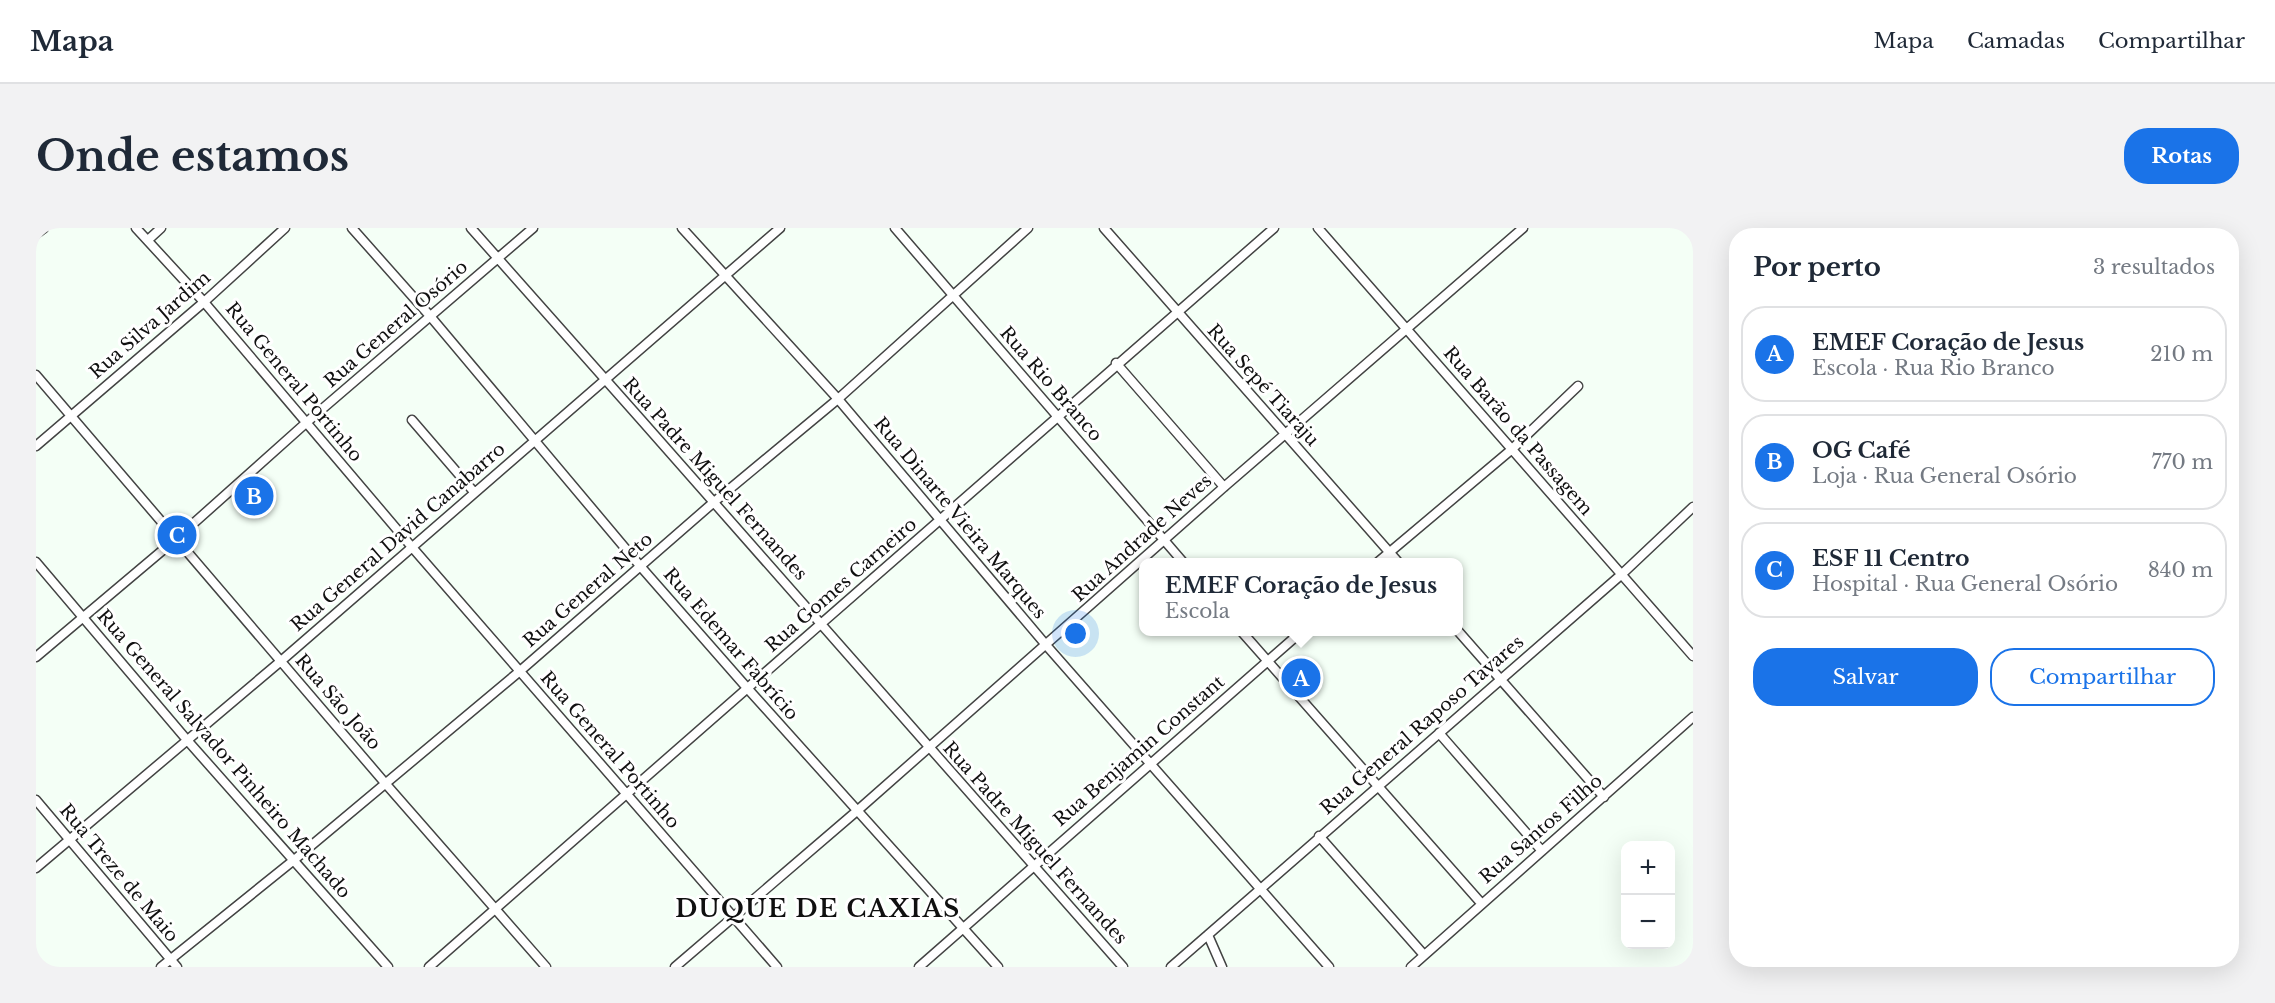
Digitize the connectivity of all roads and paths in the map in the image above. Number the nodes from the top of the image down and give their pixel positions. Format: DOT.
graph roads {
  1 [pos="44,228"];
  2 [pos="136,228"];
  3 [pos="161,228"];
  4 [pos="285,228"];
  5 [pos="352,228"];
  6 [pos="471,228"];
  7 [pos="533,228"];
  8 [pos="682,228"];
  9 [pos="780,228"];
  10 [pos="895,228"];
  11 [pos="1028,228"];
  12 [pos="1104,228"];
  13 [pos="1274,228"];
  14 [pos="1318,228"];
  15 [pos="1523,228"];
  16 [pos="36,234"];
  17 [pos="148,240"];
  18 [pos="498,258"];
  19 [pos="725,275"];
  20 [pos="952,296"];
  21 [pos="204,302"];
  22 [pos="1176,312"];
  23 [pos="430,316"];
  24 [pos="1407,330"];
  25 [pos="1116,363"];
  26 [pos="36,375"];
  27 [pos="605,380"];
  28 [pos="1578,386"];
  29 [pos="838,399"];
  30 [pos="1057,415"];
  31 [pos="71,416"];
  32 [pos="412,420"];
  33 [pos="307,422"];
  34 [pos="1286,435"];
  35 [pos="535,439"];
  36 [pos="36,446"];
  37 [pos="1511,450"];
  38 [pos="1224,488"];
  39 [pos="474,492"];
  40 [pos="714,502"];
  41 [pos="1693,507"];
  42 [pos="940,521"];
  43 [pos="176,539"];
  44 [pos="1164,541"];
  45 [pos="411,546"];
  46 [pos="1389,553"];
  47 [pos="1145,558"];
  48 [pos="1179,558"];
  49 [pos="1383,558"];
  50 [pos="1394,558"];
  51 [pos="36,562"];
  52 [pos="1139,563"];
  53 [pos="641,567"];
  54 [pos="1622,574"];
  55 [pos="83,616"];
  56 [pos="822,624"];
  57 [pos="1246,636"];
  58 [pos="1296,636"];
  59 [pos="1462,636"];
  60 [pos="1046,645"];
  61 [pos="1693,656"];
  62 [pos="36,657"];
  63 [pos="281,661"];
  64 [pos="1268,661"];
  65 [pos="520,671"];
  66 [pos="1500,678"];
  67 [pos="748,689"];
  68 [pos="1693,717"];
  69 [pos="1439,733"];
  70 [pos="188,740"];
  71 [pos="928,748"];
  72 [pos="1149,763"];
  73 [pos="385,783"];
  74 [pos="1378,787"];
  75 [pos="626,794"];
  76 [pos="1604,797"];
  77 [pos="36,800"];
  78 [pos="858,810"];
  79 [pos="1319,836"];
  80 [pos="71,840"];
  81 [pos="1542,851"];
  82 [pos="294,861"];
  83 [pos="1033,866"];
  84 [pos="36,868"];
  85 [pos="1261,890"];
  86 [pos="1481,903"];
  87 [pos="496,909"];
  88 [pos="734,917"];
  89 [pos="963,928"];
  90 [pos="1208,935"];
  91 [pos="1424,955"];
  92 [pos="170,959"];
  93 [pos="161,967"];
  94 [pos="177,967"];
  95 [pos="388,967"];
  96 [pos="429,967"];
  97 [pos="546,967"];
  98 [pos="675,967"];
  99 [pos="777,967"];
  100 [pos="919,967"];
  101 [pos="998,967"];
  102 [pos="1124,967"];
  103 [pos="1171,967"];
  104 [pos="1222,967"];
  105 [pos="1329,967"];
  106 [pos="1411,967"];
  1 -- 16 [label="street"];
  2 -- 17 [label="street, Rua General Portinho"];
  3 -- 17 [label="street"];
  4 -- 21 [label="street, Rua Silva Jardim"];
  5 -- 23 [label="street, Rua Edemar Fabrício"];
  6 -- 18 [label="street, Rua Padre Miguel Fernandes"];
  7 -- 18 [label="street, Rua General Osório"];
  8 -- 19 [label="street, Rua Dinarte Vieira Marques"];
  9 -- 19 [label="street, Rua General David Canabarro"];
  10 -- 20 [label="street, Rua Rio Branco"];
  11 -- 20 [label="street, Rua General Neto"];
  12 -- 22 [label="street, Rua Sepé Tiaraju"];
  13 -- 22 [label="street, Rua Gomes Carneiro"];
  14 -- 24 [label="street, Rua Barão da Passagem"];
  15 -- 24 [label="street, Rua Andrade Neves"];
  17 -- 21 [label="street, Rua General Portinho"];
  18 -- 23 [label="street, Rua General Osório"];
  18 -- 27 [label="street, Rua Padre Miguel Fernandes"];
  19 -- 27 [label="street, Rua General David Canabarro"];
  19 -- 29 [label="street, Rua Dinarte Vieira Marques"];
  20 -- 29 [label="street, Rua General Neto"];
  20 -- 30 [label="street, Rua Rio Branco"];
  21 -- 31 [label="street, Rua Silva Jardim"];
  21 -- 33 [label="street, Rua General Portinho"];
  22 -- 25 [label="street, Rua Gomes Carneiro"];
  22 -- 34 [label="street, Rua Sepé Tiaraju"];
  23 -- 33 [label="street, Rua General Osório"];
  23 -- 35 [label="street, Rua Edemar Fabrício"];
  24 -- 34 [label="street, Rua Andrade Neves"];
  24 -- 37 [label="street, Rua Barão da Passagem"];
  25 -- 30 [label="street, Rua Gomes Carneiro"];
  25 -- 38 [label="street"];
  26 -- 31 [label="street, Rua São João"];
  27 -- 35 [label="street, Rua General David Canabarro"];
  27 -- 40 [label="street, Rua Padre Miguel Fernandes"];
  28 -- 37 [label="street"];
  29 -- 40 [label="street, Rua General Neto"];
  29 -- 42 [label="street, Rua Dinarte Vieira Marques"];
  30 -- 42 [label="street, Rua Gomes Carneiro"];
  30 -- 44 [label="street, Rua Rio Branco"];
  31 -- 36 [label="street, Rua Silva Jardim"];
  31 -- 43 [label="street, Rua São João"];
  32 -- 39 [label="street"];
  33 -- 43 [label="street, Rua General Osório"];
  33 -- 45 [label="street, Rua General Portinho"];
  34 -- 38 [label="street, Rua Andrade Neves"];
  34 -- 46 [label="street, Rua Sepé Tiaraju"];
  35 -- 39 [label="street, Rua General David Canabarro"];
  35 -- 53 [label="street, Rua Edemar Fabrício"];
  37 -- 46 [label="street"];
  37 -- 54 [label="street, Rua Barão da Passagem"];
  38 -- 44 [label="street, Rua Andrade Neves"];
  39 -- 45 [label="street, Rua General David Canabarro"];
  40 -- 53 [label="street, Rua General Neto"];
  40 -- 56 [label="street, Rua Padre Miguel Fernandes"];
  41 -- 54 [label="street, Rua General Raposo Tavares"];
  42 -- 56 [label="street, Rua Gomes Carneiro"];
  42 -- 60 [label="street, Rua Dinarte Vieira Marques"];
  43 -- 55 [label="street, Rua General Osório"];
  43 -- 63 [label="street, Rua São João"];
  44 -- 47 [label="street, Rua Andrade Neves"];
  44 -- 48 [label="street, Rua Rio Branco"];
  45 -- 63 [label="street, Rua General David Canabarro"];
  45 -- 65 [label="street, Rua General Portinho"];
  46 -- 49 [label="street"];
  46 -- 50 [label="street, Rua Sepé Tiaraju"];
  51 -- 55 [label="street, Rua General Salvador Pinheiro Machado"];
  52 -- 60 [label="street, Rua Andrade Neves"];
  53 -- 65 [label="street, Rua General Neto"];
  53 -- 67 [label="street, Rua Edemar Fabrício"];
  54 -- 61 [label="street, Rua Barão da Passagem"];
  54 -- 66 [label="street, Rua General Raposo Tavares"];
  55 -- 62 [label="street, Rua General Osório"];
  55 -- 70 [label="street, Rua General Salvador Pinheiro Machado"];
  56 -- 67 [label="street, Rua Gomes Carneiro"];
  56 -- 71 [label="street, Rua Padre Miguel Fernandes"];
  57 -- 64 [label="street"];
  58 -- 64 [label="street, Rua Benjamin Constant"];
  59 -- 66 [label="street"];
  60 -- 71 [label="street, Rua Andrade Neves"];
  60 -- 72 [label="street, Rua Dinarte Vieira Marques"];
  63 -- 70 [label="street, Rua General David Canabarro"];
  63 -- 73 [label="street, Rua São João"];
  64 -- 72 [label="street, Rua Benjamin Constant"];
  64 -- 74 [label="street"];
  65 -- 73 [label="street, Rua General Neto"];
  65 -- 75 [label="street, Rua General Portinho"];
  66 -- 69 [label="street, Rua General Raposo Tavares"];
  66 -- 76 [label="street"];
  67 -- 75 [label="street, Rua Gomes Carneiro"];
  67 -- 78 [label="street, Rua Edemar Fabrício"];
  68 -- 76 [label="street, Rua Santos Filho"];
  69 -- 74 [label="street, Rua General Raposo Tavares"];
  69 -- 81 [label="street"];
  70 -- 80 [label="street, Rua General David Canabarro"];
  70 -- 82 [label="street, Rua General Salvador Pinheiro Machado"];
  71 -- 78 [label="street, Rua Andrade Neves"];
  71 -- 83 [label="street, Rua Padre Miguel Fernandes"];
  72 -- 83 [label="street, Rua Benjamin Constant"];
  72 -- 85 [label="street, Rua Dinarte Vieira Marques"];
  73 -- 82 [label="street, Rua General Neto"];
  73 -- 87 [label="street, Rua São João"];
  74 -- 79 [label="street, Rua General Raposo Tavares"];
  74 -- 86 [label="street"];
  75 -- 87 [label="street, Rua Gomes Carneiro"];
  75 -- 88 [label="street, Rua General Portinho"];
  76 -- 81 [label="street, Rua Santos Filho"];
  77 -- 80 [label="street, Rua Treze de Maio"];
  78 -- 88 [label="street, Rua Andrade Neves"];
  78 -- 89 [label="street, Rua Edemar Fabrício"];
  79 -- 85 [label="street, Rua General Raposo Tavares"];
  79 -- 91 [label="street"];
  80 -- 84 [label="street, Rua General David Canabarro"];
  80 -- 92 [label="street, Rua Treze de Maio"];
  81 -- 86 [label="street, Rua Santos Filho"];
  82 -- 92 [label="street, Rua General Neto"];
  82 -- 95 [label="street, Rua General Salvador Pinheiro Machado"];
  83 -- 89 [label="street, Rua Benjamin Constant"];
  83 -- 102 [label="street, Rua Padre Miguel Fernandes"];
  85 -- 90 [label="street, Rua General Raposo Tavares"];
  85 -- 105 [label="street, Rua Dinarte Vieira Marques"];
  86 -- 91 [label="street, Rua Santos Filho"];
  87 -- 96 [label="street, Rua Gomes Carneiro"];
  87 -- 97 [label="street, Rua São João"];
  88 -- 98 [label="street, Rua Andrade Neves"];
  88 -- 99 [label="street, Rua General Portinho"];
  89 -- 100 [label="street, Rua Benjamin Constant"];
  89 -- 101 [label="street, Rua Edemar Fabrício"];
  90 -- 103 [label="street, Rua General Raposo Tavares"];
  90 -- 104 [label="street"];
  91 -- 106 [label="street, Rua Santos Filho"];
  92 -- 93 [label="street, Rua General Neto"];
  92 -- 94 [label="street, Rua Treze de Maio"];
}
